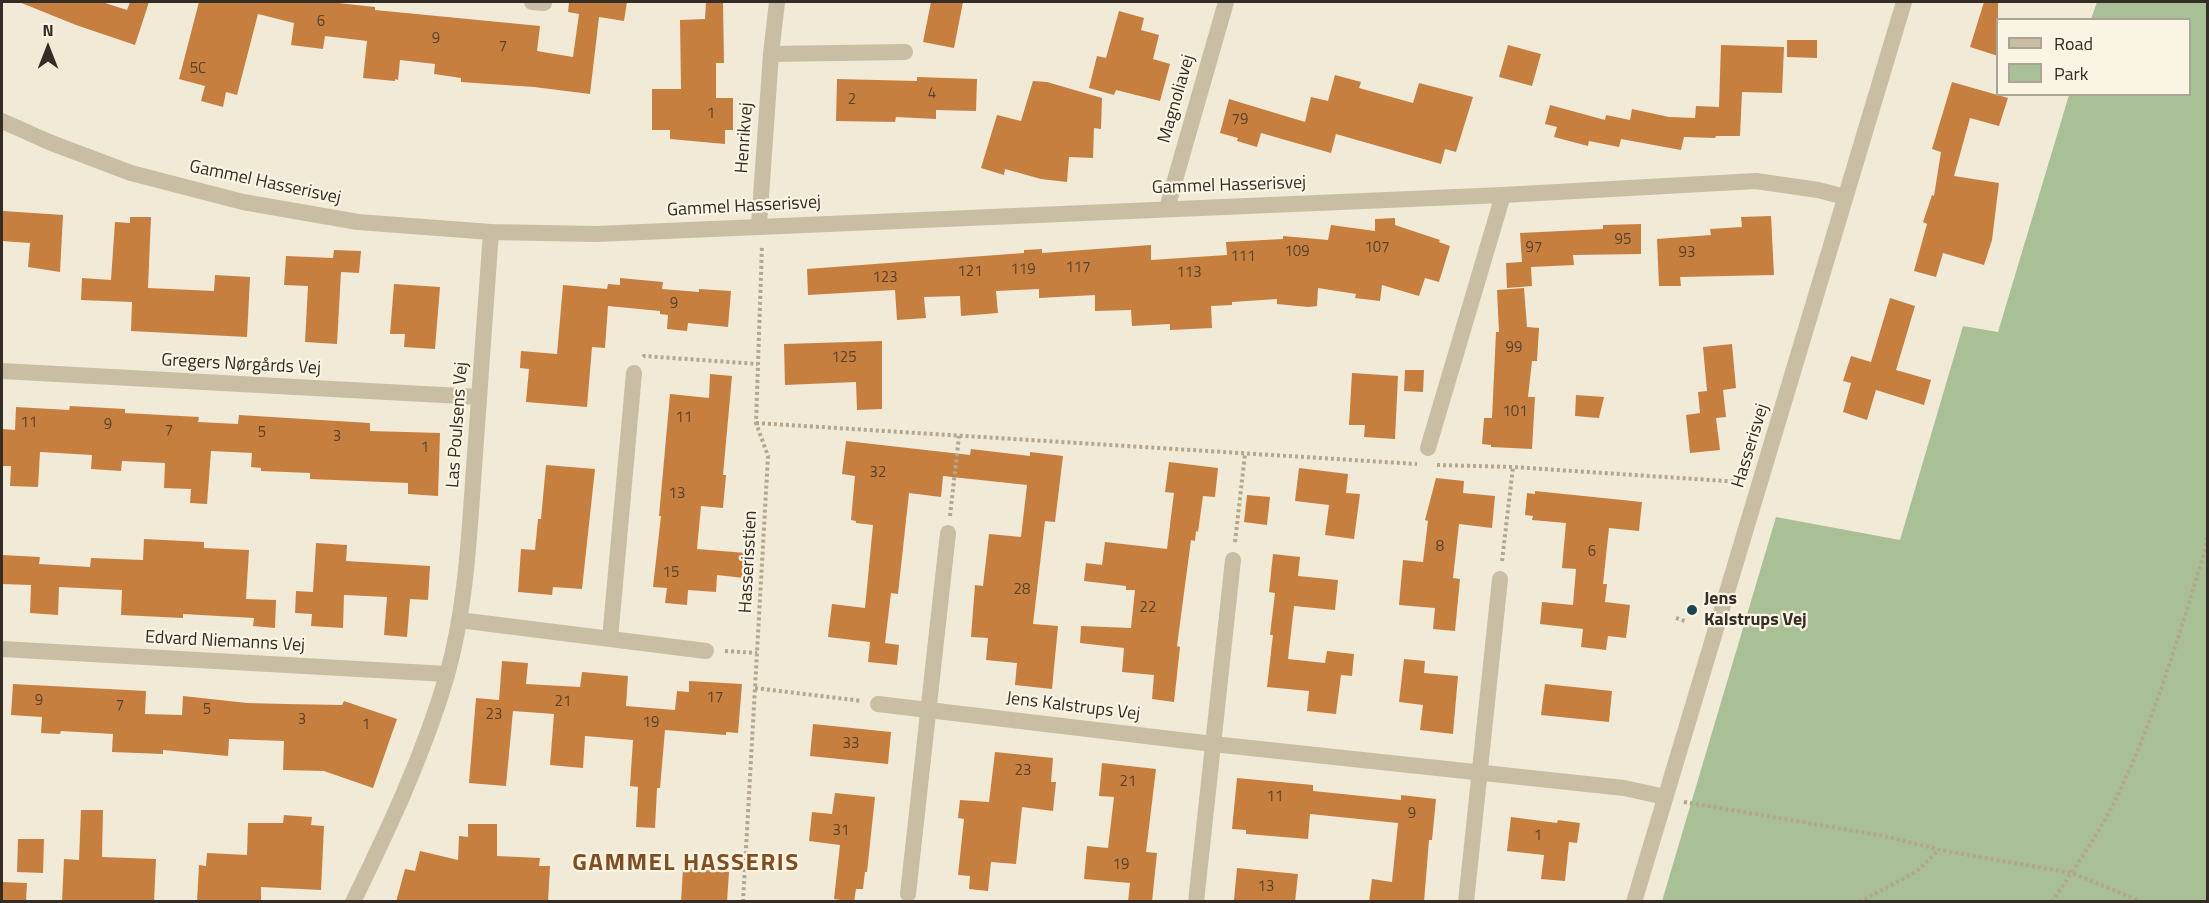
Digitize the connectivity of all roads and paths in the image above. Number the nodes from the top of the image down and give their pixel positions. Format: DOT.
graph roads {
  1 [pos="777,2"];
  2 [pos="1226,2"];
  3 [pos="1904,2"];
  4 [pos="905,52"];
  5 [pos="771,54"];
  6 [pos="2,121"];
  7 [pos="1503,195"];
  8 [pos="1845,197"];
  9 [pos="1167,208"];
  10 [pos="759,225"];
  11 [pos="490,232"];
  12 [pos="758,364"];
  13 [pos="2,371"];
  14 [pos="634,373"];
  15 [pos="479,397"];
  16 [pos="756,423"];
  17 [pos="959,436"];
  18 [pos="1245,454"];
  19 [pos="1429,456"];
  20 [pos="1419,464"];
  21 [pos="1513,467"];
  22 [pos="1739,481"];
  23 [pos="948,533"];
  24 [pos="2208,534"];
  25 [pos="1233,560"];
  26 [pos="1500,579"];
  27 [pos="1676,618"];
  28 [pos="459,620"];
  29 [pos="1685,621"];
  30 [pos="610,639"];
  31 [pos="2,649"];
  32 [pos="706,651"];
  33 [pos="757,653"];
  34 [pos="447,674"];
  35 [pos="755,688"];
  36 [pos="878,704"];
  37 [pos="928,709"];
  38 [pos="1213,744"];
  39 [pos="1479,772"];
  40 [pos="1665,797"];
  41 [pos="1686,802"];
  42 [pos="1939,849"];
  43 [pos="2072,873"];
  44 [pos="908,894"];
  45 [pos="353,902"];
  46 [pos="743,902"];
  47 [pos="1196,902"];
  48 [pos="1466,902"];
  49 [pos="1634,902"];
  50 [pos="1859,902"];
  51 [pos="2052,902"];
  52 [pos="2142,902"];
  1 -- 5 [label="street, Henrikvej"];
  2 -- 9 [label="street, Magnoliavej"];
  3 -- 8 [label="street, Hasserisvej"];
  4 -- 5 [label="street"];
  5 -- 10 [label="street, Henrikvej"];
  6 -- 11 [label="street, Gammel Hasserisvej"];
  7 -- 8 [label="street, Gammel Hasserisvej"];
  7 -- 9 [label="street, Gammel Hasserisvej"];
  7 -- 19 [label="street"];
  8 -- 40 [label="street, Hasserisvej"];
  9 -- 10 [label="street, Gammel Hasserisvej"];
  10 -- 11 [label="street, Gammel Hasserisvej"];
  10 -- 12 [label="path, Hasserisstien"];
  11 -- 15 [label="street, Las Poulsens Vej"];
  12 -- 14 [label="path"];
  12 -- 16 [label="path, Hasserisstien"];
  13 -- 15 [label="street, Gregers Nørgårds Vej"];
  14 -- 30 [label="street"];
  15 -- 28 [label="street, Las Poulsens Vej"];
  16 -- 17 [label="path"];
  16 -- 33 [label="path, Hasserisstien"];
  17 -- 18 [label="path"];
  17 -- 23 [label="path"];
  18 -- 20 [label="path"];
  18 -- 25 [label="path"];
  19 -- 21 [label="path"];
  21 -- 22 [label="path"];
  21 -- 26 [label="path"];
  23 -- 37 [label="street"];
  24 -- 43 [label="path"];
  25 -- 38 [label="street"];
  26 -- 39 [label="street"];
  27 -- 29 [label="path"];
  28 -- 30 [label="street"];
  28 -- 34 [label="street, Las Poulsens Vej"];
  30 -- 32 [label="street"];
  31 -- 34 [label="street, Edvard Niemanns Vej"];
  32 -- 33 [label="path"];
  33 -- 35 [label="path, Hasserisstien"];
  34 -- 45 [label="street, Las Poulsens Vej"];
  35 -- 36 [label="path"];
  35 -- 46 [label="path, Hasserisstien"];
  36 -- 37 [label="street, Jens Kalstrups Vej"];
  37 -- 38 [label="street, Jens Kalstrups Vej"];
  37 -- 44 [label="street"];
  38 -- 39 [label="street, Jens Kalstrups Vej"];
  38 -- 47 [label="street"];
  39 -- 40 [label="street, Jens Kalstrups Vej"];
  39 -- 48 [label="street"];
  40 -- 49 [label="street, Hasserisvej"];
  41 -- 42 [label="path"];
  42 -- 43 [label="path"];
  42 -- 50 [label="path"];
  43 -- 51 [label="path"];
  43 -- 52 [label="path"];
}
